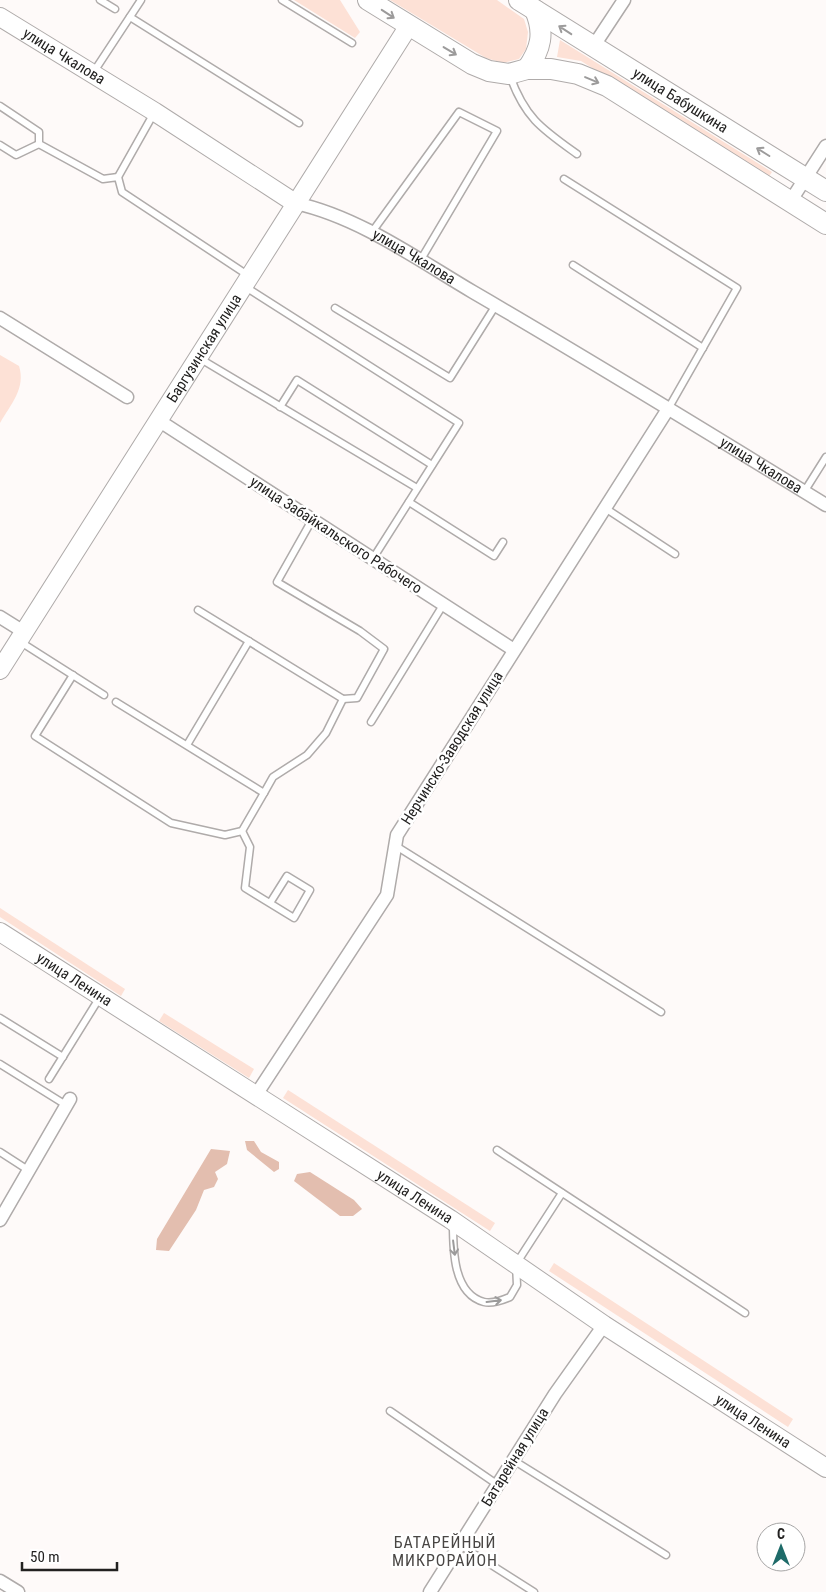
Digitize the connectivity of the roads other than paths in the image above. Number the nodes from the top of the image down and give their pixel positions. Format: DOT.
graph roads {
  1 [pos="100,0"];
  2 [pos="141,0"];
  3 [pos="282,0"];
  4 [pos="368,0"];
  5 [pos="624,0"];
  6 [pos="527,5"];
  7 [pos="115,9"];
  8 [pos="0,16"];
  9 [pos="130,17"];
  10 [pos="408,27"];
  11 [pos="352,43"];
  12 [pos="592,47"];
  13 [pos="518,72"];
  14 [pos="93,74"];
  15 [pos="0,106"];
  16 [pos="155,112"];
  17 [pos="299,123"];
  18 [pos="39,144"];
  19 [pos="0,145"];
  20 [pos="826,146"];
  21 [pos="577,154"];
  22 [pos="118,177"];
  23 [pos="804,178"];
  24 [pos="564,179"];
  25 [pos="826,191"];
  26 [pos="790,202"];
  27 [pos="295,203"];
  28 [pos="826,224"];
  29 [pos="372,232"];
  30 [pos="420,261"];
  31 [pos="573,265"];
  32 [pos="246,280"];
  33 [pos="496,305"];
  34 [pos="335,308"];
  35 [pos="0,318"];
  36 [pos="703,348"];
  37 [pos="198,357"];
  38 [pos="127,397"];
  39 [pos="280,407"];
  40 [pos="668,409"];
  41 [pos="158,420"];
  42 [pos="826,457"];
  43 [pos="432,465"];
  44 [pos="417,488"];
  45 [pos="804,492"];
  46 [pos="409,502"];
  47 [pos="826,505"];
  48 [pos="604,508"];
  49 [pos="312,520"];
  50 [pos="503,542"];
  51 [pos="675,554"];
  52 [pos="372,560"];
  53 [pos="443,605"];
  54 [pos="198,610"];
  55 [pos="0,616"];
  56 [pos="22,636"];
  57 [pos="249,641"];
  58 [pos="514,650"];
  59 [pos="0,670"];
  60 [pos="73,675"];
  61 [pos="104,695"];
  62 [pos="343,699"];
  63 [pos="116,702"];
  64 [pos="371,722"];
  65 [pos="187,745"];
  66 [pos="264,793"];
  67 [pos="242,831"];
  68 [pos="396,846"];
  69 [pos="270,903"];
  70 [pos="0,932"];
  71 [pos="101,995"];
  72 [pos="661,1012"];
  73 [pos="0,1018"];
  74 [pos="64,1056"];
  75 [pos="0,1064"];
  76 [pos="49,1079"];
  77 [pos="256,1095"];
  78 [pos="68,1102"];
  79 [pos="497,1150"];
  80 [pos="0,1152"];
  81 [pos="28,1170"];
  82 [pos="562,1193"];
  83 [pos="0,1220"];
  84 [pos="453,1221"];
  85 [pos="516,1264"];
  86 [pos="745,1312"];
  87 [pos="604,1325"];
  88 [pos="390,1411"];
  89 [pos="514,1460"];
  90 [pos="826,1468"];
  91 [pos="498,1485"];
  92 [pos="460,1546"];
  93 [pos="666,1555"];
  94 [pos="0,1581"];
  95 [pos="18,1592"];
  96 [pos="430,1592"];
  97 [pos="534,1592"];
  1 -- 7 [label="lane"];
  2 -- 9 [label="lane"];
  3 -- 11 [label="lane"];
  4 -- 10 [label="main road, улица Бабушкина, one-way"];
  5 -- 12 [label="street"];
  12 -- 6 [label="main road, улица Бабушкина, one-way"];
  6 -- 13 [label="main road, улица Бабушкина"];
  8 -- 14 [label="main road, улица Чкалова"];
  9 -- 14 [label="lane"];
  9 -- 17 [label="lane"];
  10 -- 13 [label="main road, улица Бабушкина, one-way"];
  10 -- 27 [label="main road, Баргузинская улица"];
  23 -- 12 [label="main road, улица Бабушкина, one-way"];
  13 -- 21 [label="lane"];
  13 -- 26 [label="main road, улица Бабушкина, one-way"];
  14 -- 16 [label="main road, улица Чкалова"];
  15 -- 18 [label="lane"];
  16 -- 22 [label="lane"];
  16 -- 27 [label="main road, улица Чкалова"];
  18 -- 19 [label="lane"];
  18 -- 22 [label="lane"];
  20 -- 23 [label="street"];
  22 -- 32 [label="lane"];
  23 -- 25 [label="main road, улица Бабушкина"];
  23 -- 26 [label="street"];
  24 -- 36 [label="lane"];
  26 -- 28 [label="main road, улица Бабушкина"];
  27 -- 29 [label="street, улица Чкалова"];
  27 -- 32 [label="main road, Баргузинская улица"];
  29 -- 30 [label="street, улица Чкалова"];
  29 -- 30 [label="lane"];
  30 -- 33 [label="street, улица Чкалова"];
  31 -- 36 [label="lane"];
  32 -- 37 [label="main road, Баргузинская улица"];
  32 -- 43 [label="lane"];
  33 -- 34 [label="lane"];
  33 -- 40 [label="street, улица Чкалова"];
  35 -- 38 [label="street"];
  36 -- 40 [label="lane"];
  37 -- 39 [label="lane"];
  37 -- 41 [label="main road, Баргузинская улица"];
  39 -- 43 [label="lane"];
  39 -- 44 [label="lane"];
  40 -- 45 [label="street, улица Чкалова"];
  40 -- 48 [label="street, Нерчинско-Заводская улица"];
  41 -- 49 [label="street, улица Забайкальского Рабочего"];
  41 -- 56 [label="main road, Баргузинская улица"];
  42 -- 45 [label="lane"];
  43 -- 44 [label="lane"];
  44 -- 46 [label="lane"];
  45 -- 47 [label="street, улица Чкалова"];
  46 -- 50 [label="lane"];
  46 -- 52 [label="lane"];
  48 -- 51 [label="lane"];
  48 -- 58 [label="street, Нерчинско-Заводская улица"];
  49 -- 52 [label="street, улица Забайкальского Рабочего"];
  49 -- 62 [label="lane"];
  52 -- 53 [label="street, улица Забайкальского Рабочего"];
  53 -- 58 [label="street, улица Забайкальского Рабочего"];
  53 -- 64 [label="lane"];
  54 -- 57 [label="lane"];
  55 -- 56 [label="street"];
  56 -- 59 [label="main road, Баргузинская улица"];
  56 -- 60 [label="lane"];
  57 -- 62 [label="lane"];
  57 -- 65 [label="lane"];
  58 -- 68 [label="street, Нерчинско-Заводская улица"];
  60 -- 61 [label="lane"];
  60 -- 67 [label="lane"];
  62 -- 66 [label="lane"];
  63 -- 65 [label="lane"];
  65 -- 66 [label="lane"];
  66 -- 67 [label="lane"];
  67 -- 69 [label="lane"];
  68 -- 72 [label="lane"];
  68 -- 77 [label="street, Нерчинско-Заводская улица"];
  69 -- 69 [label="lane"];
  70 -- 71 [label="main road, улица Ленина"];
  71 -- 74 [label="lane"];
  71 -- 77 [label="main road, улица Ленина"];
  73 -- 74 [label="lane"];
  74 -- 76 [label="lane"];
  75 -- 78 [label="lane"];
  77 -- 84 [label="main road, улица Ленина"];
  78 -- 81 [label="street"];
  79 -- 82 [label="lane"];
  80 -- 81 [label="lane"];
  81 -- 83 [label="street"];
  82 -- 85 [label="lane"];
  82 -- 86 [label="lane"];
  84 -- 85 [label="main road, улица Ленина"];
  84 -- 85 [label="lane, one-way"];
  85 -- 87 [label="main road, улица Ленина"];
  87 -- 89 [label="street, Батарейная улица"];
  87 -- 90 [label="main road, улица Ленина"];
  88 -- 91 [label="lane"];
  89 -- 91 [label="street, Батарейная улица"];
  89 -- 93 [label="lane"];
  91 -- 92 [label="street, Батарейная улица"];
  92 -- 96 [label="street, Батарейная улица"];
  92 -- 97 [label="lane"];
  94 -- 95 [label="street"];
}
